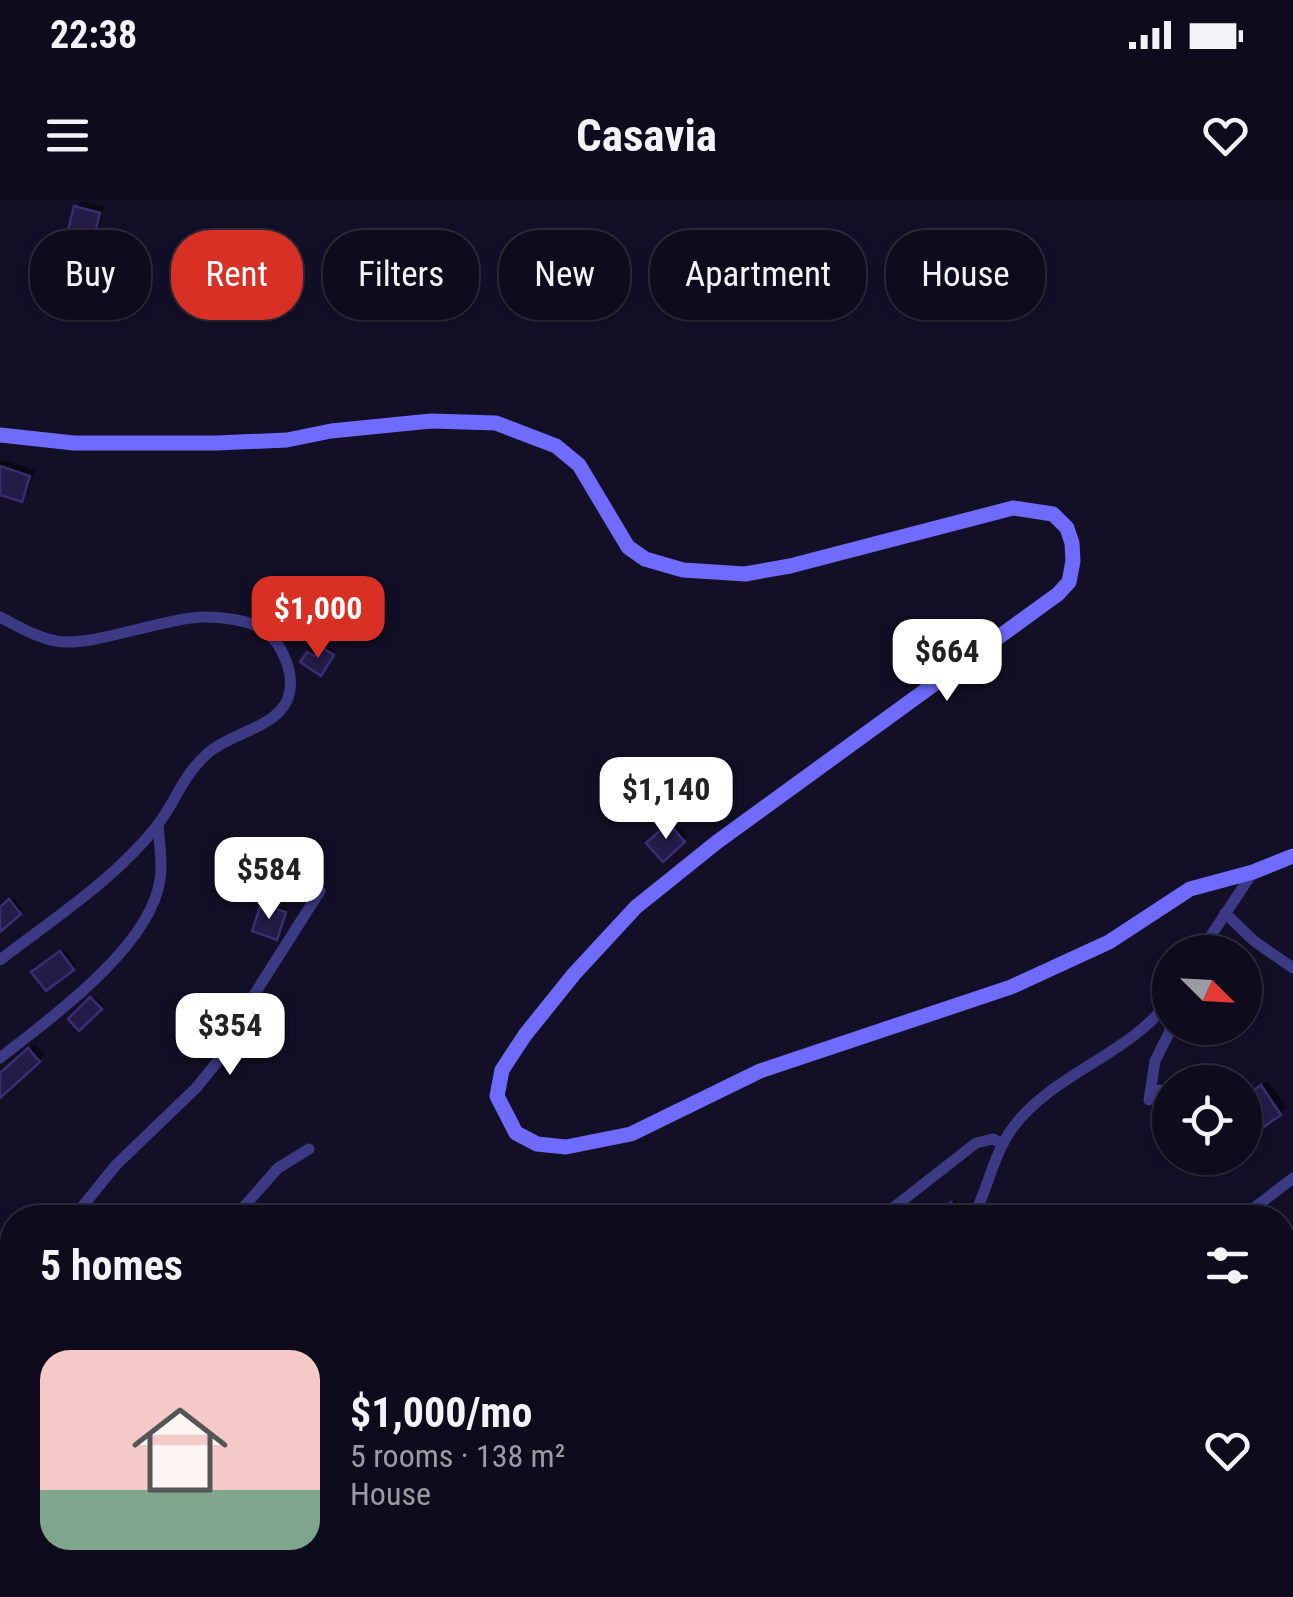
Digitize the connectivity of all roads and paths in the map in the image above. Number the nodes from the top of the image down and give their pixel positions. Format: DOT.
graph roads {
  1 [pos="0,436"];
  2 [pos="0,617"];
  3 [pos="158,825"];
  4 [pos="1293,856"];
  5 [pos="1253,872"];
  6 [pos="320,891"];
  7 [pos="1224,914"];
  8 [pos="1211,935"];
  9 [pos="0,960"];
  10 [pos="1293,968"];
  11 [pos="1152,1022"];
  12 [pos="0,1058"];
  13 [pos="1002,1144"];
  14 [pos="309,1149"];
  15 [pos="1293,1178"];
  16 [pos="84,1205"];
  17 [pos="245,1205"];
  18 [pos="897,1205"];
  19 [pos="978,1205"];
  20 [pos="1258,1205"];
  1 -- 5 [label="street"];
  2 -- 3 [label="street"];
  3 -- 9 [label="street"];
  3 -- 12 [label="street"];
  4 -- 5 [label="street"];
  5 -- 7 [label="street"];
  6 -- 16 [label="street"];
  7 -- 8 [label="street"];
  7 -- 10 [label="street"];
  11 -- 13 [label="street"];
  13 -- 18 [label="street"];
  13 -- 19 [label="street"];
  14 -- 17 [label="street"];
  15 -- 20 [label="street"];
}
